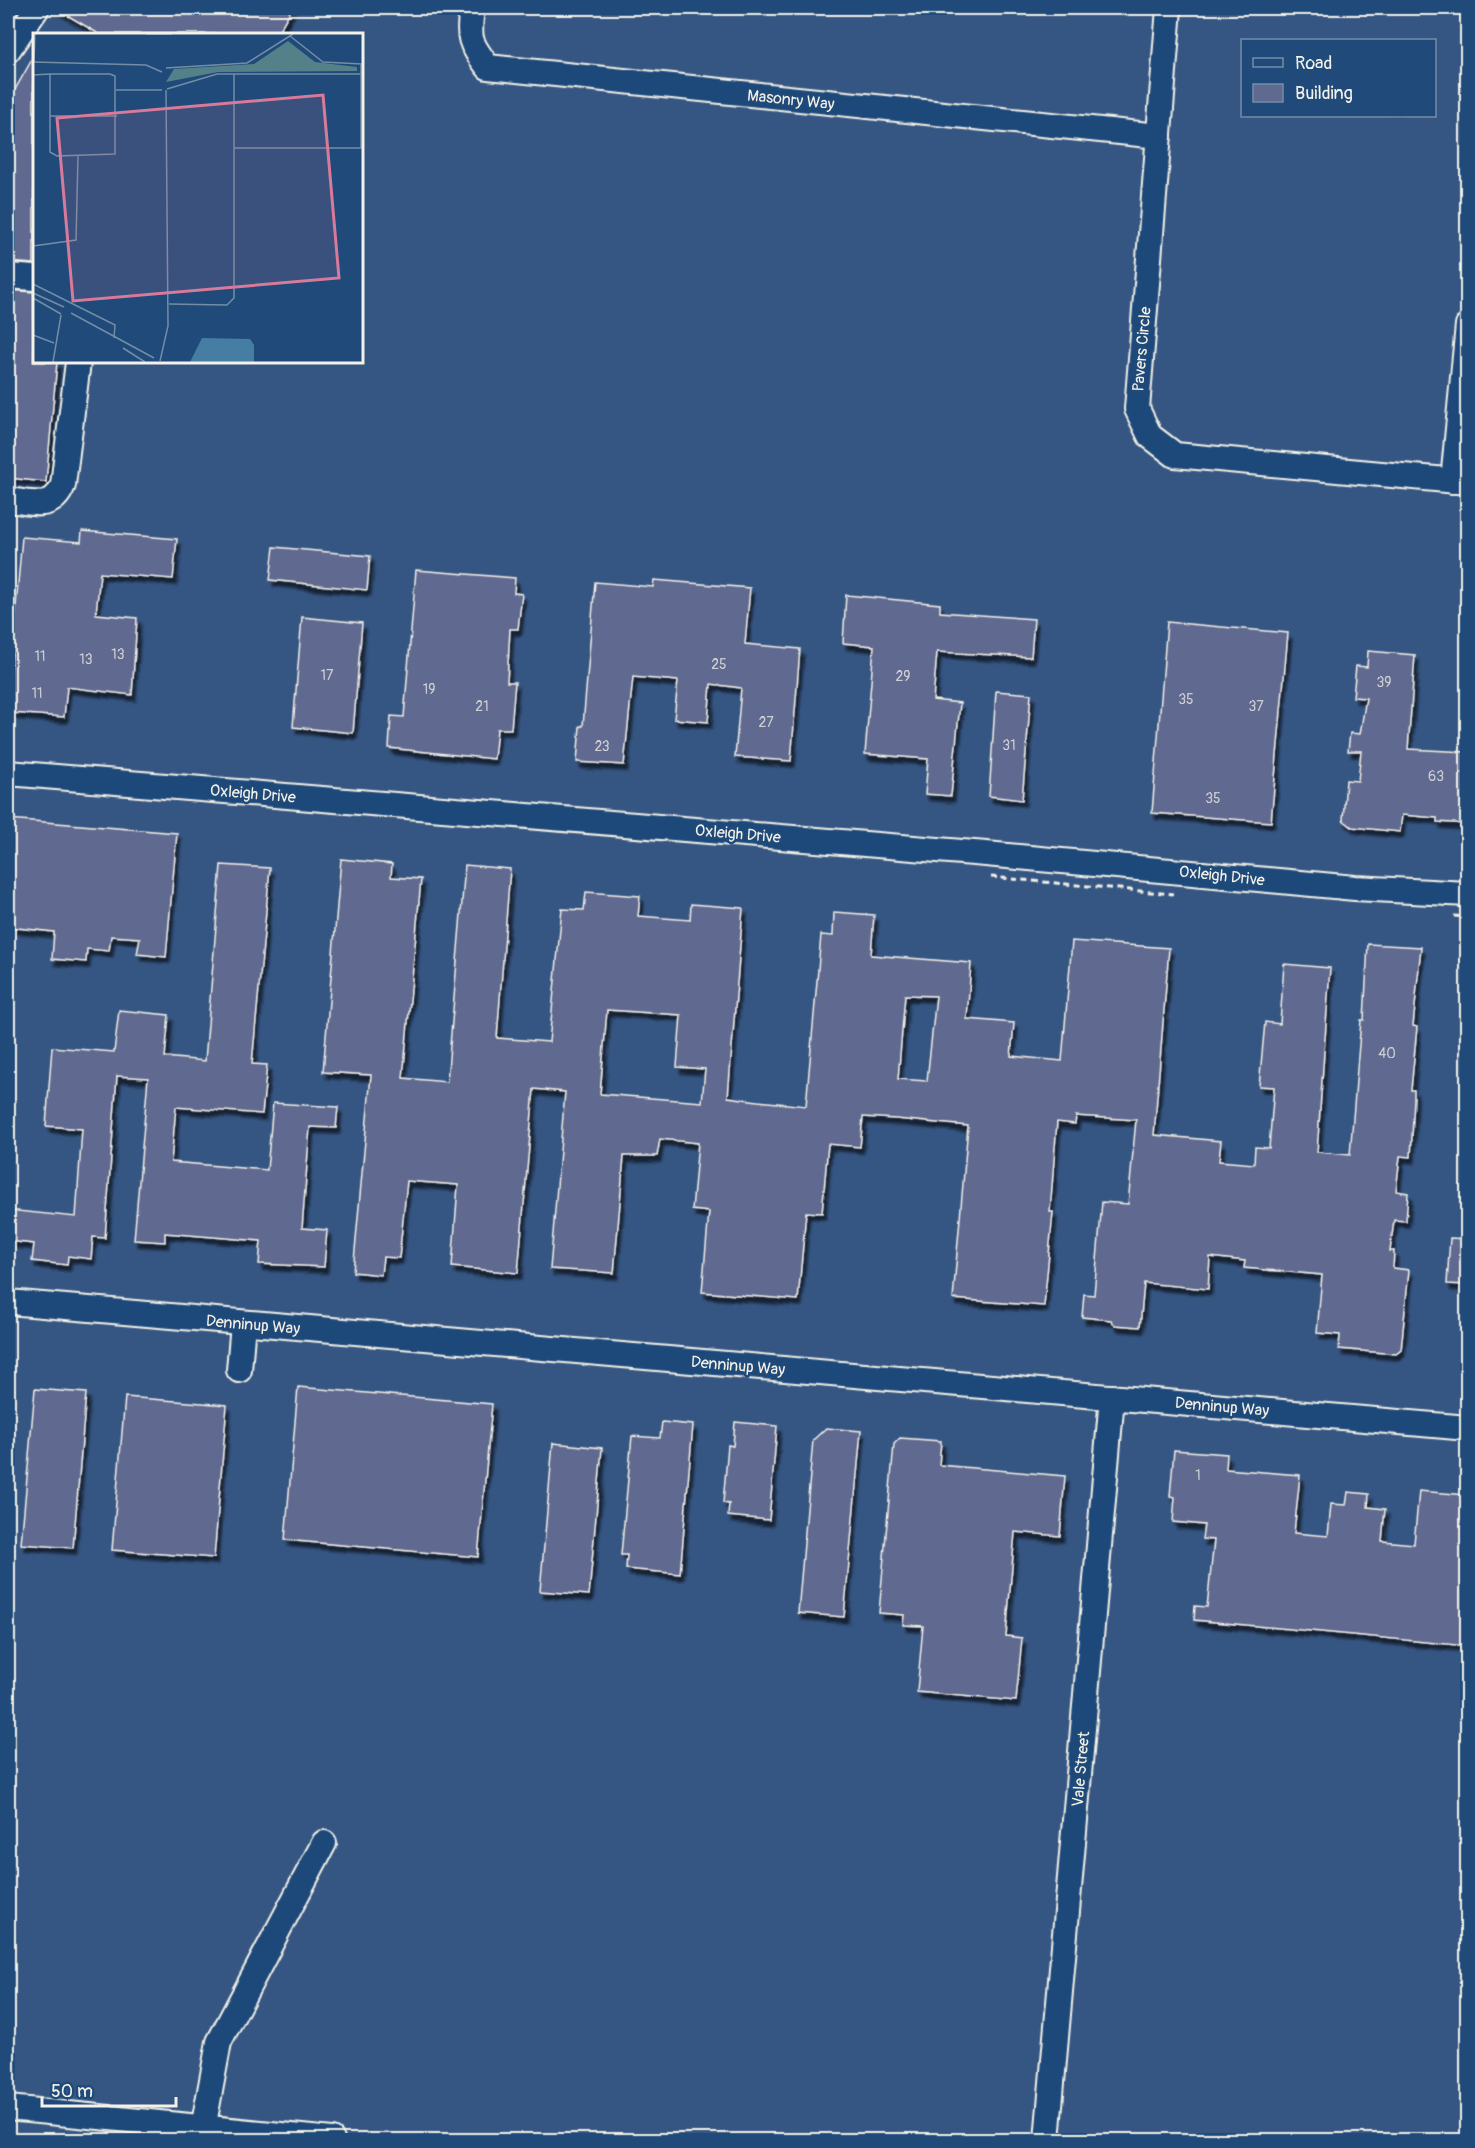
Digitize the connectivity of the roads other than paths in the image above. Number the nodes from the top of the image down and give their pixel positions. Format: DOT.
graph roads {
  1 [pos="472,8"];
  2 [pos="1170,8"];
  3 [pos="27,21"];
  4 [pos="8,50"];
  5 [pos="1159,136"];
  6 [pos="8,276"];
  7 [pos="33,278"];
  8 [pos="1467,325"];
  9 [pos="78,363"];
  10 [pos="1460,481"];
  11 [pos="8,500"];
  12 [pos="8,773"];
  13 [pos="1467,894"];
  14 [pos="8,1302"];
  15 [pos="243,1323"];
  16 [pos="239,1370"];
  17 [pos="1112,1397"];
  18 [pos="1467,1428"];
  19 [pos="324,1843"];
  20 [pos="8,2108"];
  21 [pos="202,2134"];
  22 [pos="332,2140"];
  23 [pos="1047,2140"];
  1 -- 5 [label="street, Masonry Way"];
  2 -- 5 [label="street, Pavers Circle"];
  3 -- 4 [label="street"];
  5 -- 10 [label="street, Pavers Circle"];
  6 -- 7 [label="street"];
  8 -- 10 [label="street"];
  9 -- 11 [label="street"];
  12 -- 13 [label="street, Oxleigh Drive"];
  14 -- 15 [label="street, Denninup Way"];
  15 -- 16 [label="street"];
  15 -- 17 [label="street, Denninup Way"];
  17 -- 18 [label="street, Denninup Way"];
  17 -- 23 [label="street, Vale Street"];
  19 -- 21 [label="street"];
  20 -- 21 [label="street"];
  21 -- 22 [label="street"];
}
